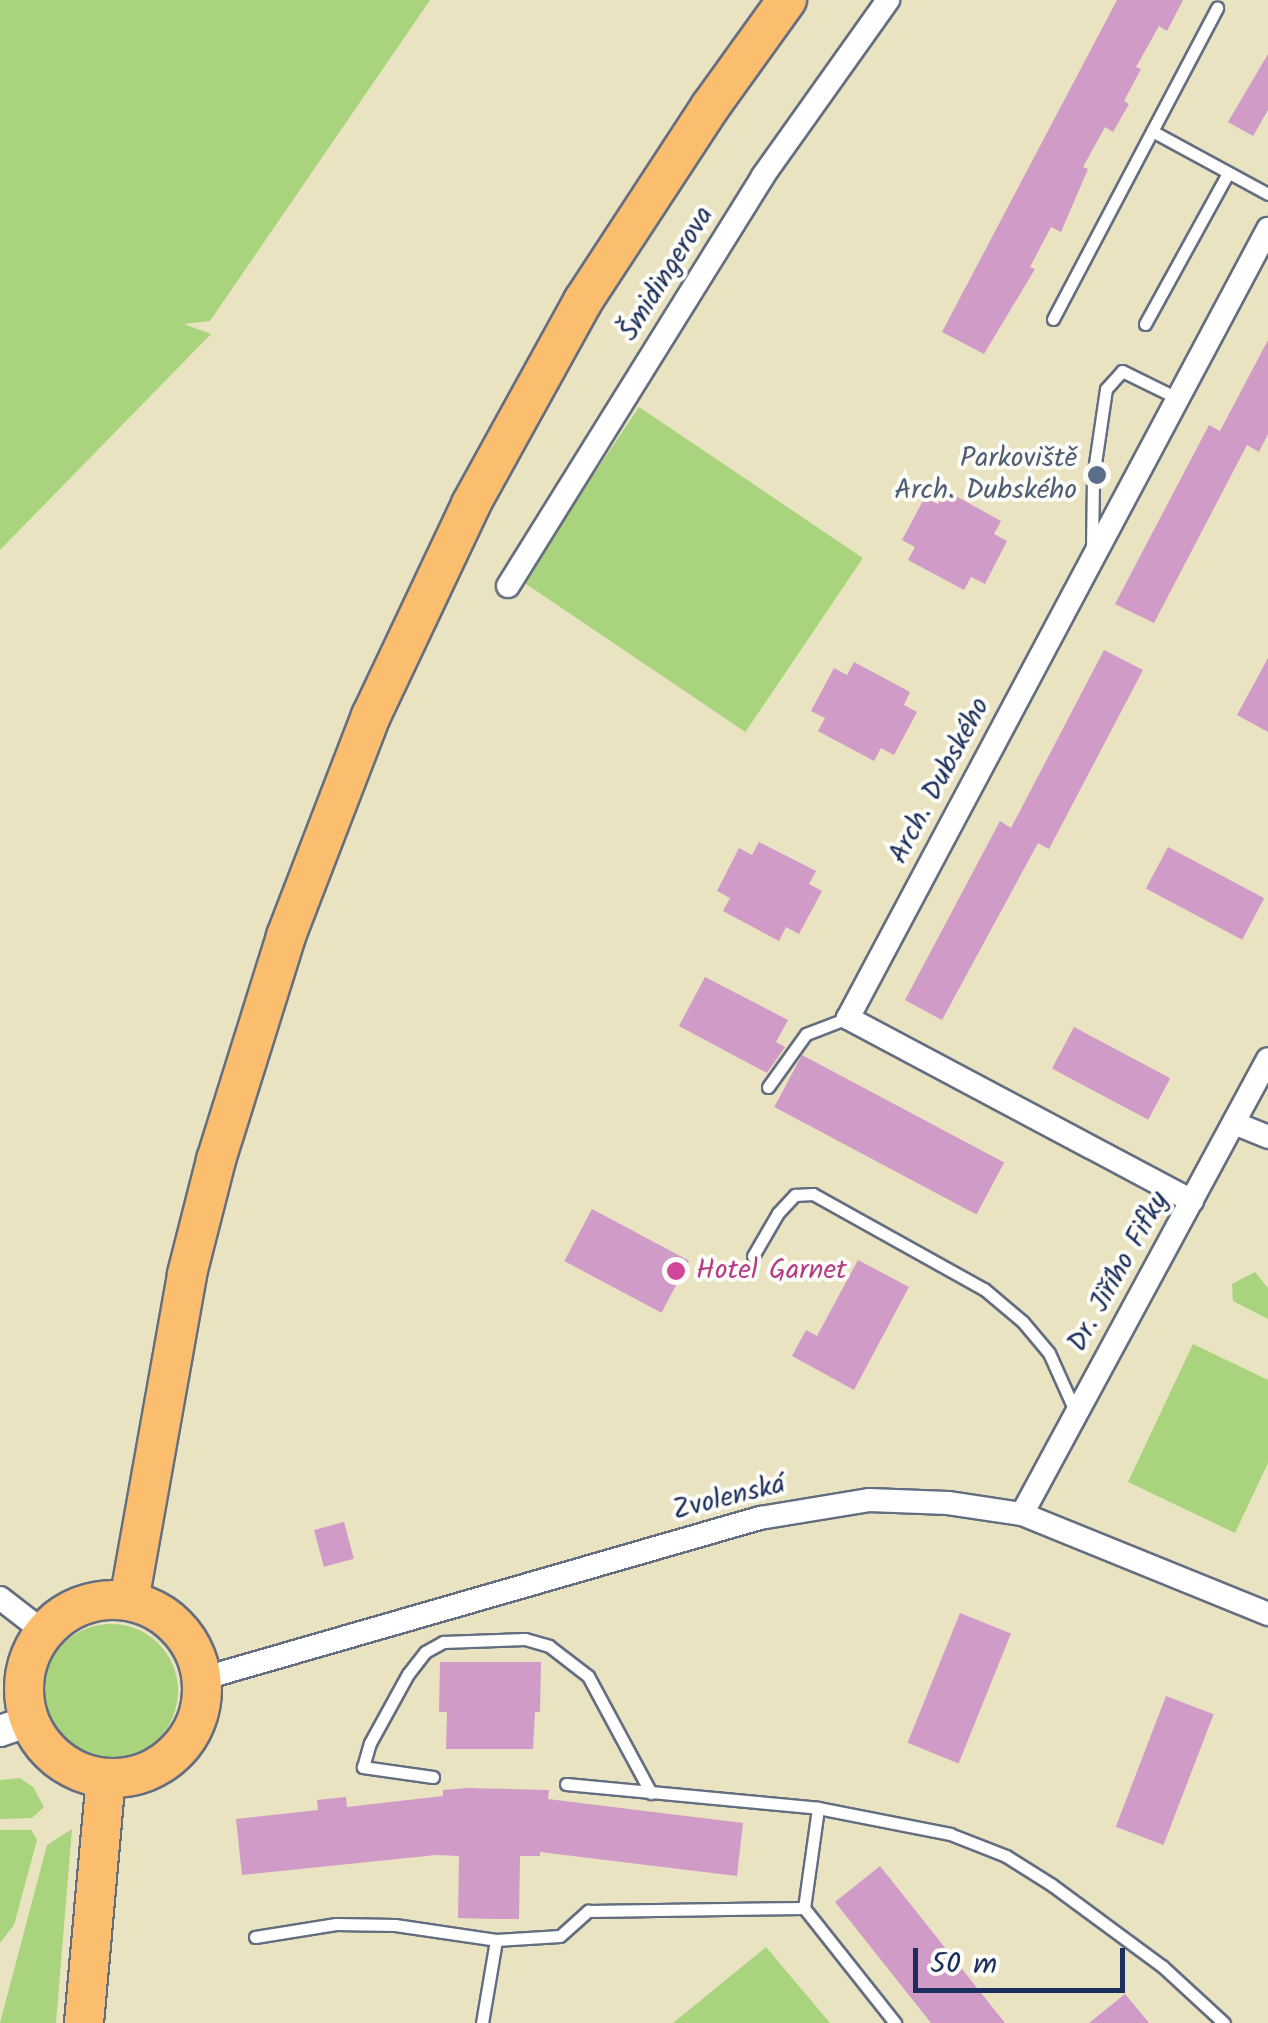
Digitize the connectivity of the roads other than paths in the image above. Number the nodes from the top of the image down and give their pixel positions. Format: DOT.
graph roads {
  1 [pos="788,0"];
  2 [pos="888,0"];
  3 [pos="1217,8"];
  4 [pos="1152,131"];
  5 [pos="1228,172"];
  6 [pos="1268,194"];
  7 [pos="1268,228"];
  8 [pos="1053,320"];
  9 [pos="1145,324"];
  10 [pos="1178,398"];
  11 [pos="1092,559"];
  12 [pos="508,586"];
  13 [pos="848,1018"];
  14 [pos="1268,1059"];
  15 [pos="768,1087"];
  16 [pos="1234,1123"];
  17 [pos="1268,1137"];
  18 [pos="1192,1201"];
  19 [pos="754,1256"];
  20 [pos="1076,1412"];
  21 [pos="1022,1514"];
  22 [pos="0,1598"];
  23 [pos="129,1601"];
  24 [pos="1268,1614"];
  25 [pos="44,1632"];
  26 [pos="202,1679"];
  27 [pos="14,1726"];
  28 [pos="434,1777"];
  29 [pos="106,1778"];
  30 [pos="566,1784"];
  31 [pos="651,1793"];
  32 [pos="818,1808"];
  33 [pos="804,1908"];
  34 [pos="255,1937"];
  35 [pos="496,1940"];
  36 [pos="84,2023"];
  37 [pos="482,2023"];
  38 [pos="895,2023"];
  39 [pos="1224,2023"];
  1 -- 23 [label="main road"];
  2 -- 12 [label="street, Šmidingerova"];
  3 -- 4 [label="lane"];
  4 -- 5 [label="lane"];
  4 -- 8 [label="lane"];
  5 -- 6 [label="lane"];
  5 -- 9 [label="lane"];
  7 -- 10 [label="street, Arch. Dubského"];
  10 -- 11 [label="street, Arch. Dubského"];
  10 -- 11 [label="lane"];
  11 -- 13 [label="street, Arch. Dubského"];
  13 -- 15 [label="lane"];
  13 -- 18 [label="street"];
  14 -- 16 [label="street, Dr. Jiřího Fifky"];
  16 -- 17 [label="street"];
  16 -- 18 [label="street, Dr. Jiřího Fifky"];
  18 -- 20 [label="street, Dr. Jiřího Fifky"];
  19 -- 20 [label="lane"];
  20 -- 21 [label="street, Dr. Jiřího Fifky"];
  21 -- 24 [label="street, Zvolenská"];
  21 -- 26 [label="street, Zvolenská"];
  22 -- 25 [label="street"];
  23 -- 25 [label="main road"];
  23 -- 26 [label="main road"];
  25 -- 27 [label="main road"];
  26 -- 29 [label="main road"];
  27 -- 29 [label="main road"];
  28 -- 31 [label="lane"];
  29 -- 36 [label="main road"];
  30 -- 31 [label="lane"];
  31 -- 32 [label="lane"];
  32 -- 33 [label="lane"];
  32 -- 39 [label="lane"];
  33 -- 35 [label="lane"];
  33 -- 38 [label="lane"];
  34 -- 35 [label="lane"];
  35 -- 37 [label="lane"];
}
